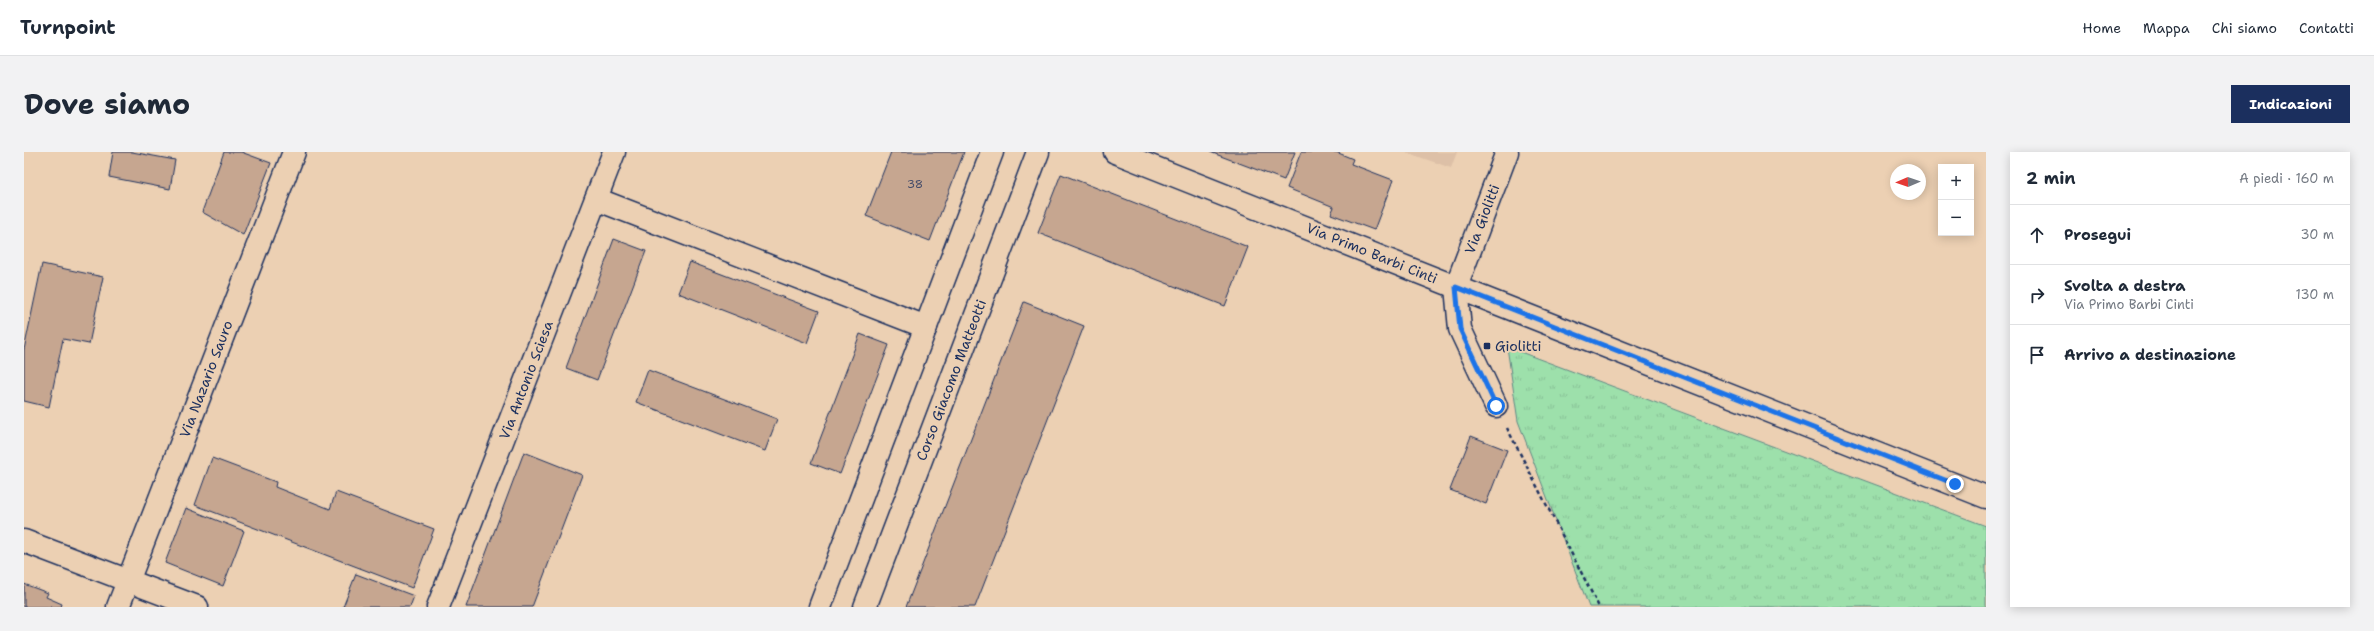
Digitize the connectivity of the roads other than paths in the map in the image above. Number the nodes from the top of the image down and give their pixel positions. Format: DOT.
graph roads {
  1 [pos="294,152"];
  2 [pos="614,152"];
  3 [pos="992,152"];
  4 [pos="1038,152"];
  5 [pos="1115,152"];
  6 [pos="1507,152"];
  7 [pos="596,199"];
  8 [pos="1456,287"];
  9 [pos="926,327"];
  10 [pos="1496,406"];
  11 [pos="1986,497"];
  12 [pos="24,541"];
  13 [pos="128,580"];
  14 [pos="118,607"];
  15 [pos="197,607"];
  16 [pos="438,607"];
  17 [pos="820,607"];
  18 [pos="865,607"];
  1 -- 13 [label="street, Via Nazario Sauro"];
  2 -- 7 [label="street, Via Antonio Sciesa"];
  3 -- 9 [label="street"];
  4 -- 18 [label="street, Corso Giacomo Matteotti"];
  5 -- 8 [label="street, Via Primo Barbi Cinti"];
  6 -- 8 [label="street, Via Giolitti"];
  7 -- 9 [label="street"];
  7 -- 16 [label="street, Via Antonio Sciesa"];
  8 -- 10 [label="street"];
  8 -- 11 [label="street, Via Primo Barbi Cinti"];
  9 -- 17 [label="street"];
  12 -- 13 [label="street"];
  13 -- 14 [label="street, Via Nazario Sauro"];
  13 -- 15 [label="street"];
}
